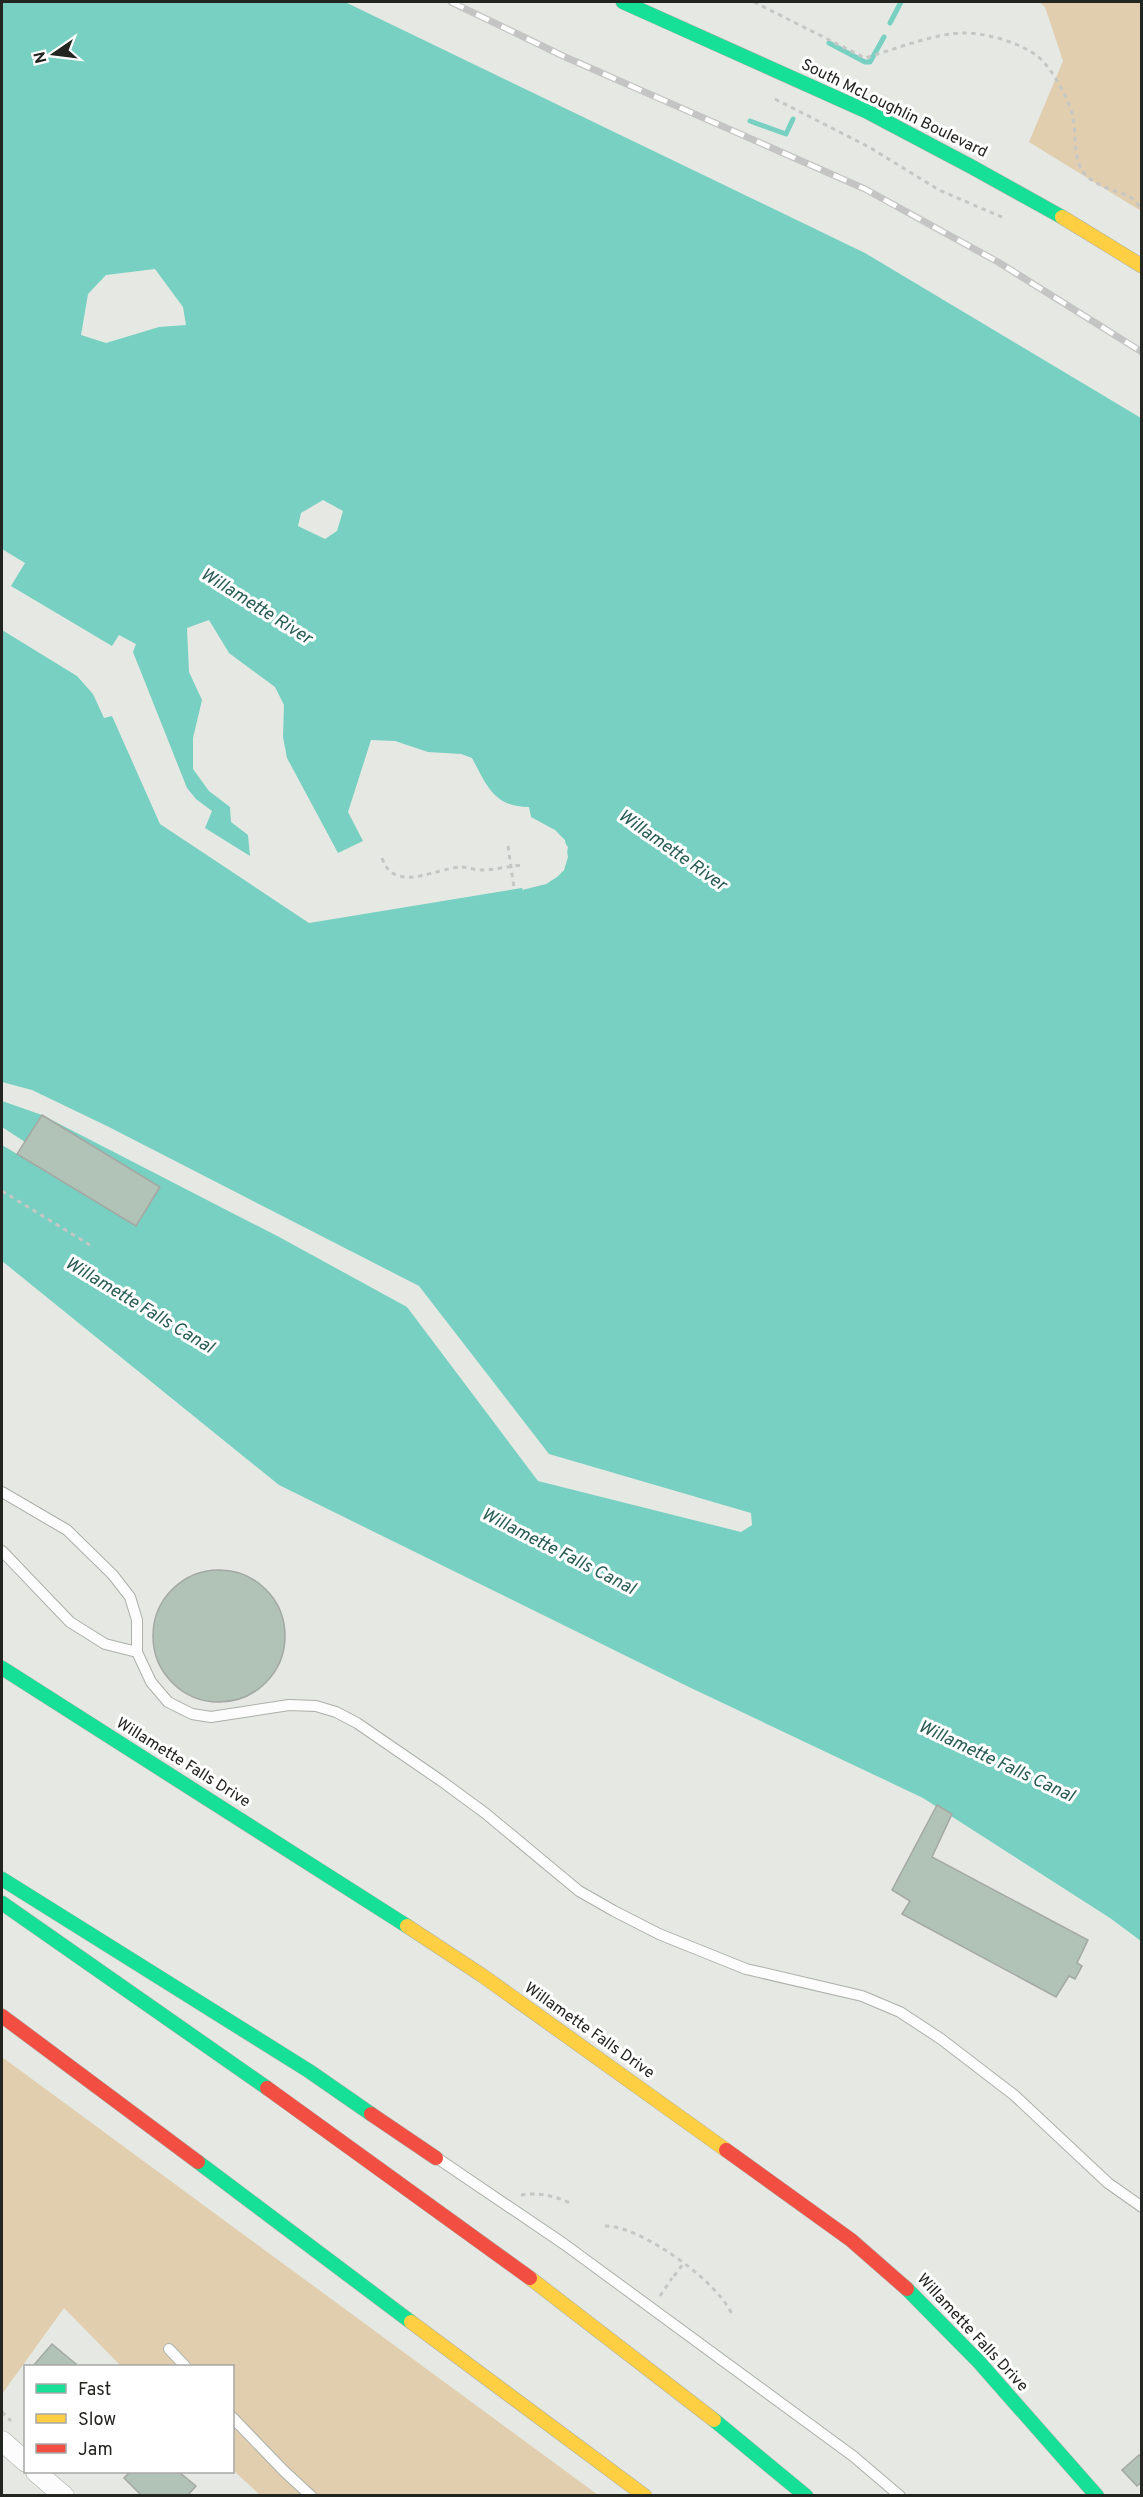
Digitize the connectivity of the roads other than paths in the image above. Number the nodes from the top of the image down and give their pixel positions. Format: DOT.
graph roads {
  1 [pos="626,2"];
  2 [pos="1142,266"];
  3 [pos="2,1492"];
  4 [pos="2,1551"];
  5 [pos="137,1652"];
  6 [pos="2,1668"];
  7 [pos="2,1879"];
  8 [pos="2,1903"];
  9 [pos="2,2016"];
  10 [pos="436,2158"];
  11 [pos="1142,2207"];
  12 [pos="169,2349"];
  13 [pos="183,2365"];
  14 [pos="234,2419"];
  15 [pos="2,2441"];
  16 [pos="24,2460"];
  17 [pos="37,2473"];
  18 [pos="64,2496"];
  19 [pos="311,2496"];
  20 [pos="645,2496"];
  21 [pos="806,2496"];
  22 [pos="900,2496"];
  23 [pos="1096,2496"];
  1 -- 2 [label="main road, South McLoughlin Boulevard"];
  3 -- 5 [label="lane"];
  4 -- 5 [label="lane"];
  5 -- 11 [label="lane"];
  6 -- 23 [label="main road, Willamette Falls Drive"];
  7 -- 10 [label="main road"];
  8 -- 21 [label="main road"];
  9 -- 20 [label="main road"];
  10 -- 22 [label="lane"];
  12 -- 13 [label="lane"];
  14 -- 19 [label="lane"];
  15 -- 16 [label="street"];
  17 -- 18 [label="street"];
}
